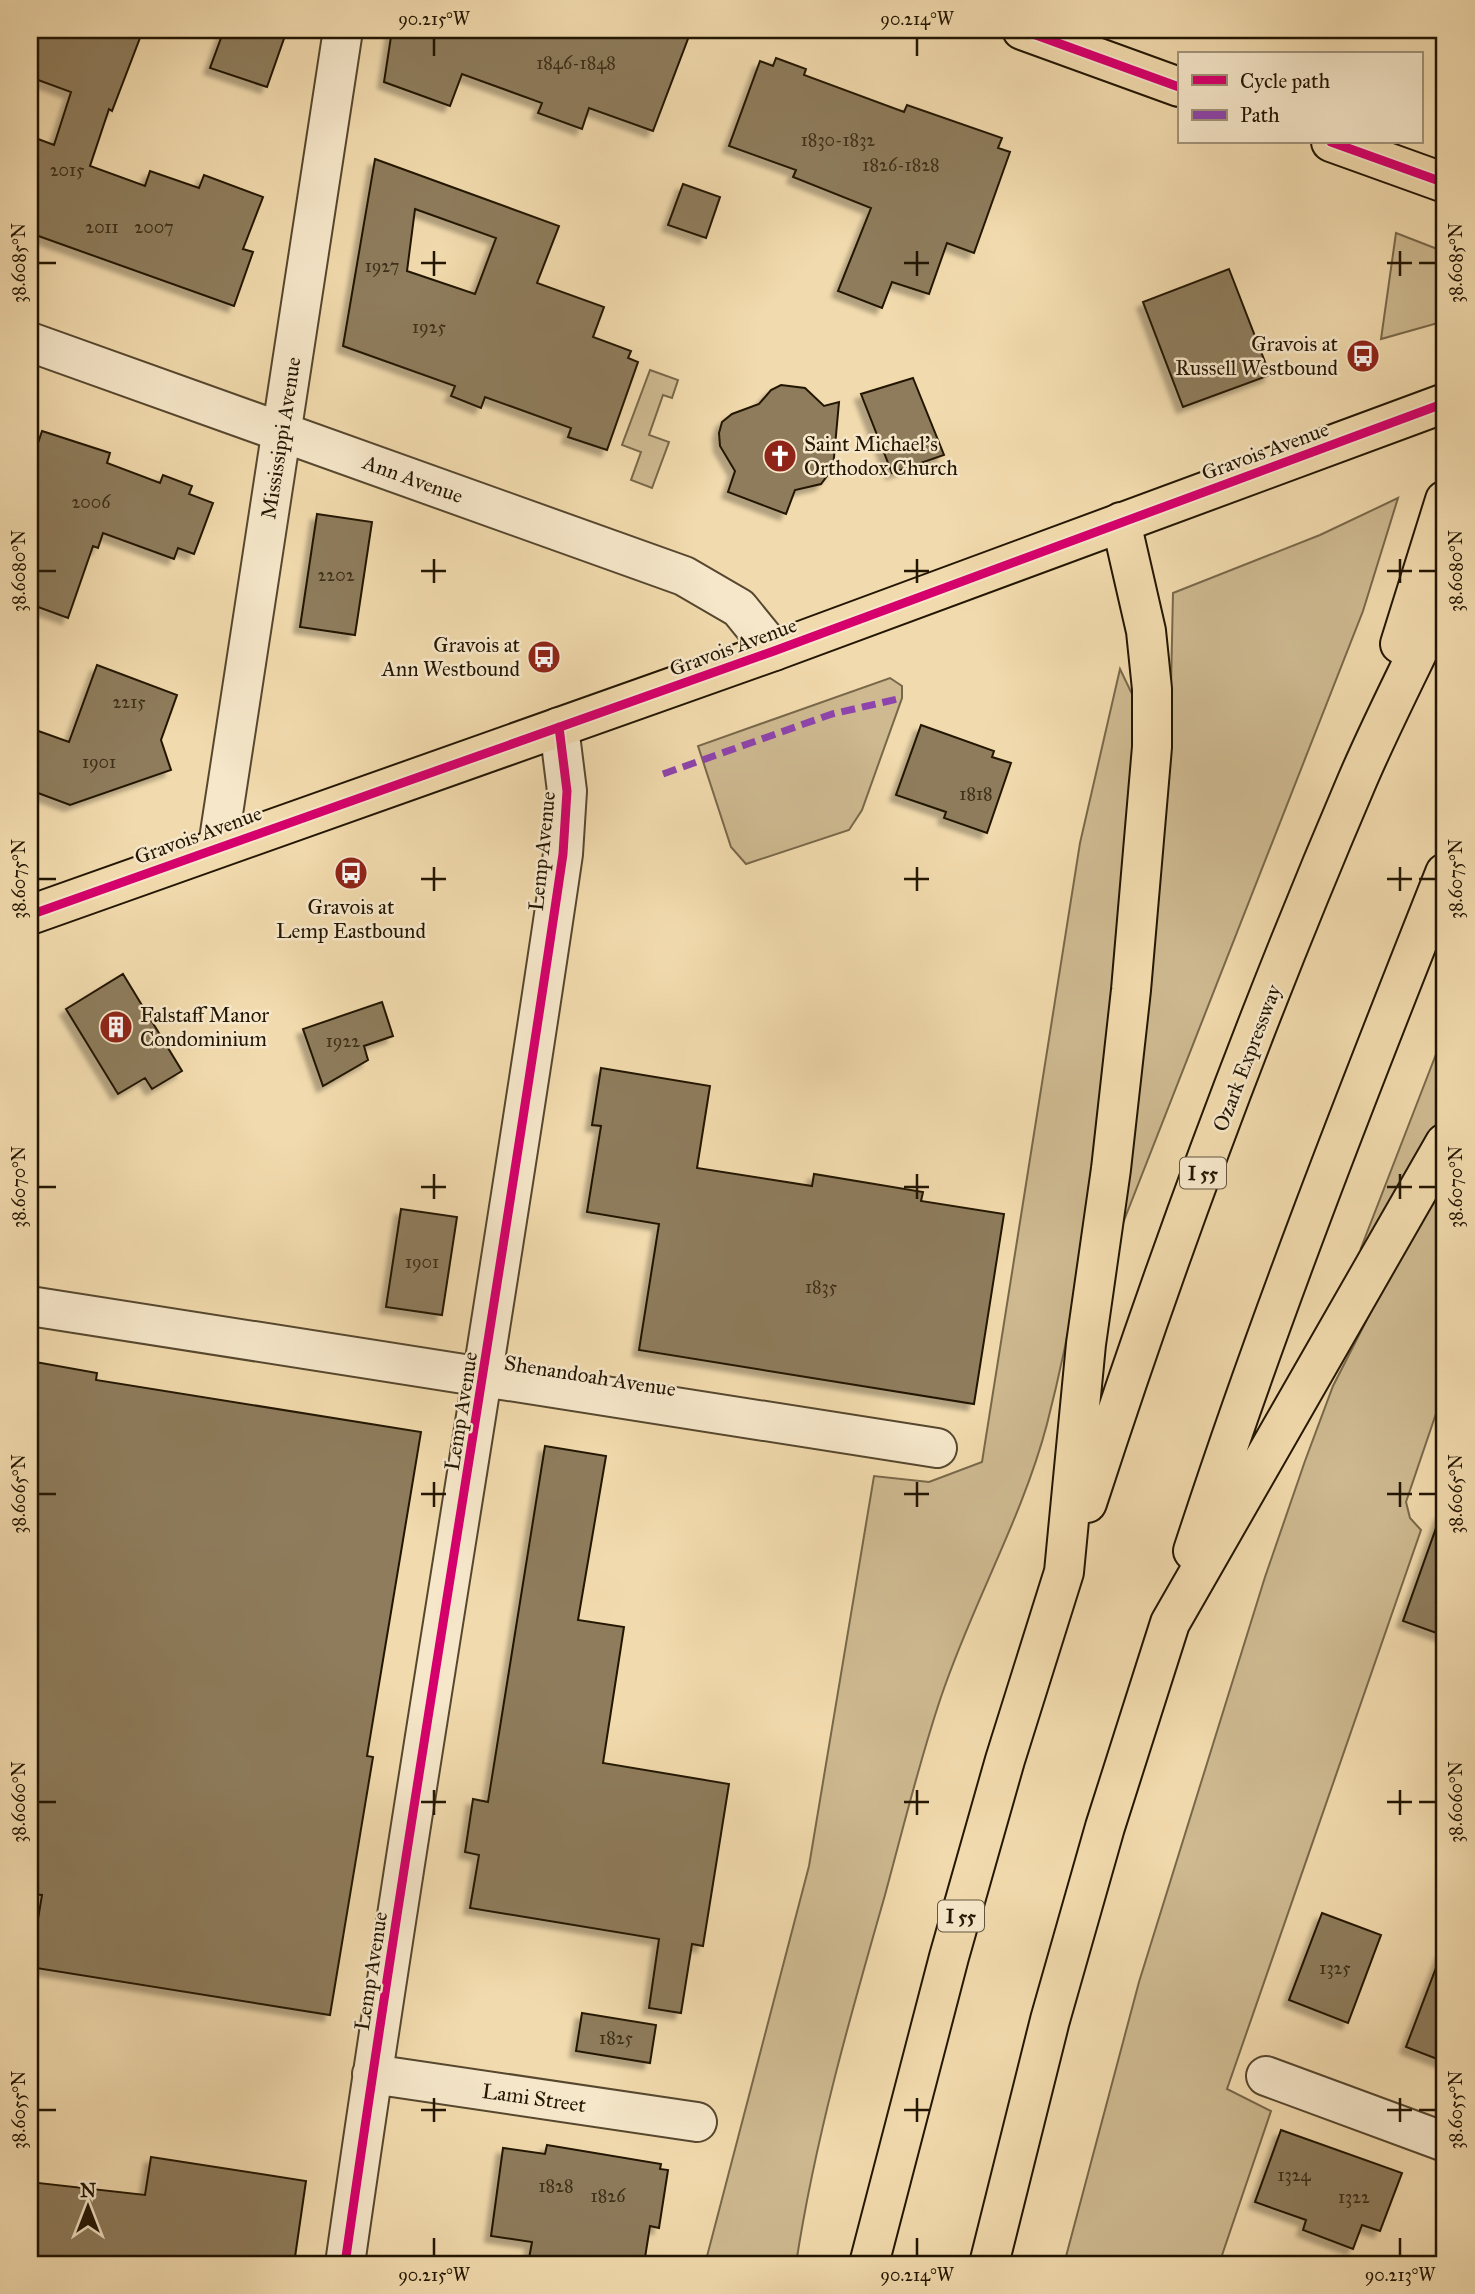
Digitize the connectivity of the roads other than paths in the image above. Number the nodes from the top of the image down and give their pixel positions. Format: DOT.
graph roads {
  1 [pos="344,30"];
  2 [pos="1022,30"];
  3 [pos="1178,87"];
  4 [pos="1337,144"];
  5 [pos="1445,183"];
  6 [pos="30,342"];
  7 [pos="1436,406"];
  8 [pos="280,431"];
  9 [pos="1445,499"];
  10 [pos="1121,523"];
  11 [pos="1445,595"];
  12 [pos="774,651"];
  13 [pos="559,727"];
  14 [pos="1358,779"];
  15 [pos="218,846"];
  16 [pos="1445,873"];
  17 [pos="30,915"];
  18 [pos="1445,1143"];
  19 [pos="30,1306"];
  20 [pos="484,1378"];
  21 [pos="937,1448"];
  22 [pos="1064,1572"];
  23 [pos="1170,1623"];
  24 [pos="372,2074"];
  25 [pos="1266,2076"];
  26 [pos="697,2122"];
  27 [pos="1445,2142"];
  28 [pos="345,2264"];
  29 [pos="869,2264"];
  30 [pos="989,2264"];
  1 -- 8 [label="street, Mississippi Avenue"];
  2 -- 3 [label="main road"];
  4 -- 5 [label="main road"];
  6 -- 8 [label="street, Ann Avenue"];
  7 -- 10 [label="main road, Gravois Avenue"];
  8 -- 12 [label="street, Ann Avenue"];
  8 -- 15 [label="street, Mississippi Avenue"];
  9 -- 14 [label="main road"];
  10 -- 12 [label="main road, Gravois Avenue"];
  10 -- 22 [label="main road"];
  11 -- 14 [label="main road, Ozark Expressway / I 55"];
  12 -- 13 [label="main road, Gravois Avenue"];
  13 -- 15 [label="main road, Gravois Avenue"];
  13 -- 20 [label="street, Lemp Avenue"];
  14 -- 22 [label="main road, Ozark Expressway / I 55"];
  15 -- 17 [label="main road, Gravois Avenue"];
  16 -- 23 [label="main road"];
  18 -- 23 [label="main road"];
  19 -- 20 [label="street, Shenandoah Avenue"];
  20 -- 21 [label="street, Shenandoah Avenue"];
  20 -- 24 [label="street, Lemp Avenue"];
  22 -- 29 [label="main road, I 55"];
  23 -- 30 [label="main road"];
  24 -- 26 [label="street, Lami Street"];
  24 -- 28 [label="street, Lemp Avenue"];
  25 -- 27 [label="street"];
}
